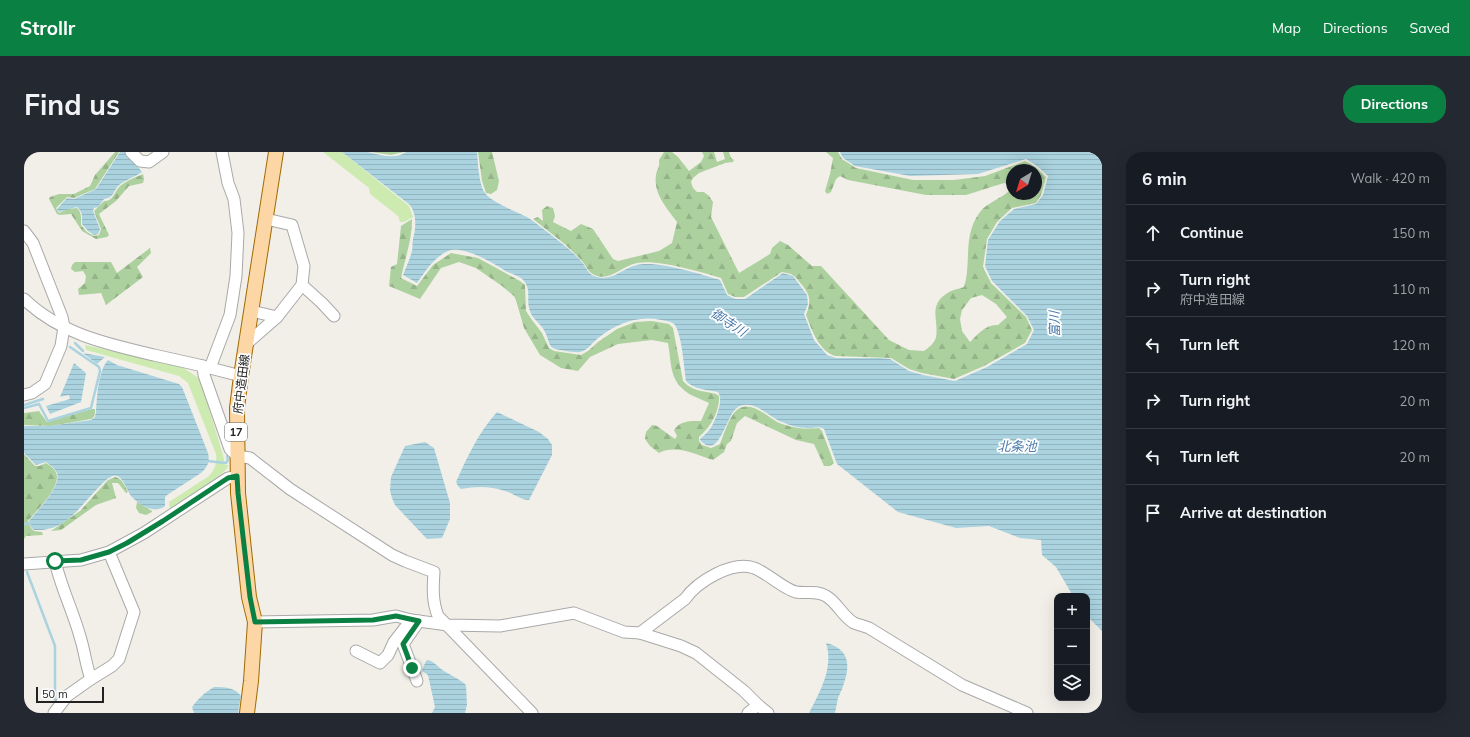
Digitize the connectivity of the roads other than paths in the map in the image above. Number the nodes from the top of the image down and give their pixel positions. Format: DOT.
graph roads {
  1 [pos="131,152"];
  2 [pos="163,152"];
  3 [pos="222,152"];
  4 [pos="276,152"];
  5 [pos="266,219"];
  6 [pos="24,231"];
  7 [pos="302,285"];
  8 [pos="24,298"];
  9 [pos="251,311"];
  10 [pos="334,316"];
  11 [pos="277,317"];
  12 [pos="64,327"];
  13 [pos="245,345"];
  14 [pos="206,367"];
  15 [pos="240,376"];
  16 [pos="24,396"];
  17 [pos="237,456"];
  18 [pos="237,476"];
  19 [pos="109,552"];
  20 [pos="55,561"];
  21 [pos="24,564"];
  22 [pos="415,620"];
  23 [pos="255,622"];
  24 [pos="448,625"];
  25 [pos="640,633"];
  26 [pos="356,651"];
  27 [pos="90,679"];
  28 [pos="417,681"];
  29 [pos="758,705"];
  30 [pos="54,713"];
  31 [pos="247,713"];
  32 [pos="532,713"];
  33 [pos="748,713"];
  34 [pos="768,713"];
  35 [pos="1027,713"];
  1 -- 2 [label="street"];
  3 -- 14 [label="street"];
  4 -- 5 [label="main road, 府中造田線 / 17"];
  5 -- 7 [label="street"];
  5 -- 9 [label="main road, 府中造田線 / 17"];
  6 -- 12 [label="street"];
  7 -- 10 [label="street"];
  7 -- 11 [label="street"];
  8 -- 12 [label="street"];
  9 -- 11 [label="street"];
  9 -- 13 [label="main road, 府中造田線 / 17"];
  11 -- 13 [label="street"];
  12 -- 14 [label="street"];
  12 -- 16 [label="street"];
  13 -- 15 [label="main road, 府中造田線 / 17"];
  14 -- 15 [label="street"];
  14 -- 17 [label="street"];
  15 -- 17 [label="main road, 府中造田線 / 17"];
  17 -- 18 [label="main road, 府中造田線 / 17"];
  17 -- 24 [label="street"];
  18 -- 19 [label="street"];
  18 -- 23 [label="main road, 府中造田線 / 17"];
  19 -- 20 [label="street"];
  19 -- 27 [label="street"];
  20 -- 21 [label="street"];
  20 -- 27 [label="street"];
  22 -- 23 [label="street"];
  22 -- 24 [label="street"];
  22 -- 26 [label="street"];
  22 -- 28 [label="street"];
  23 -- 31 [label="main road, 府中造田線 / 17"];
  24 -- 25 [label="street"];
  24 -- 32 [label="street"];
  25 -- 29 [label="street"];
  25 -- 35 [label="street"];
  27 -- 30 [label="street"];
  29 -- 33 [label="street"];
  29 -- 34 [label="street"];
}
